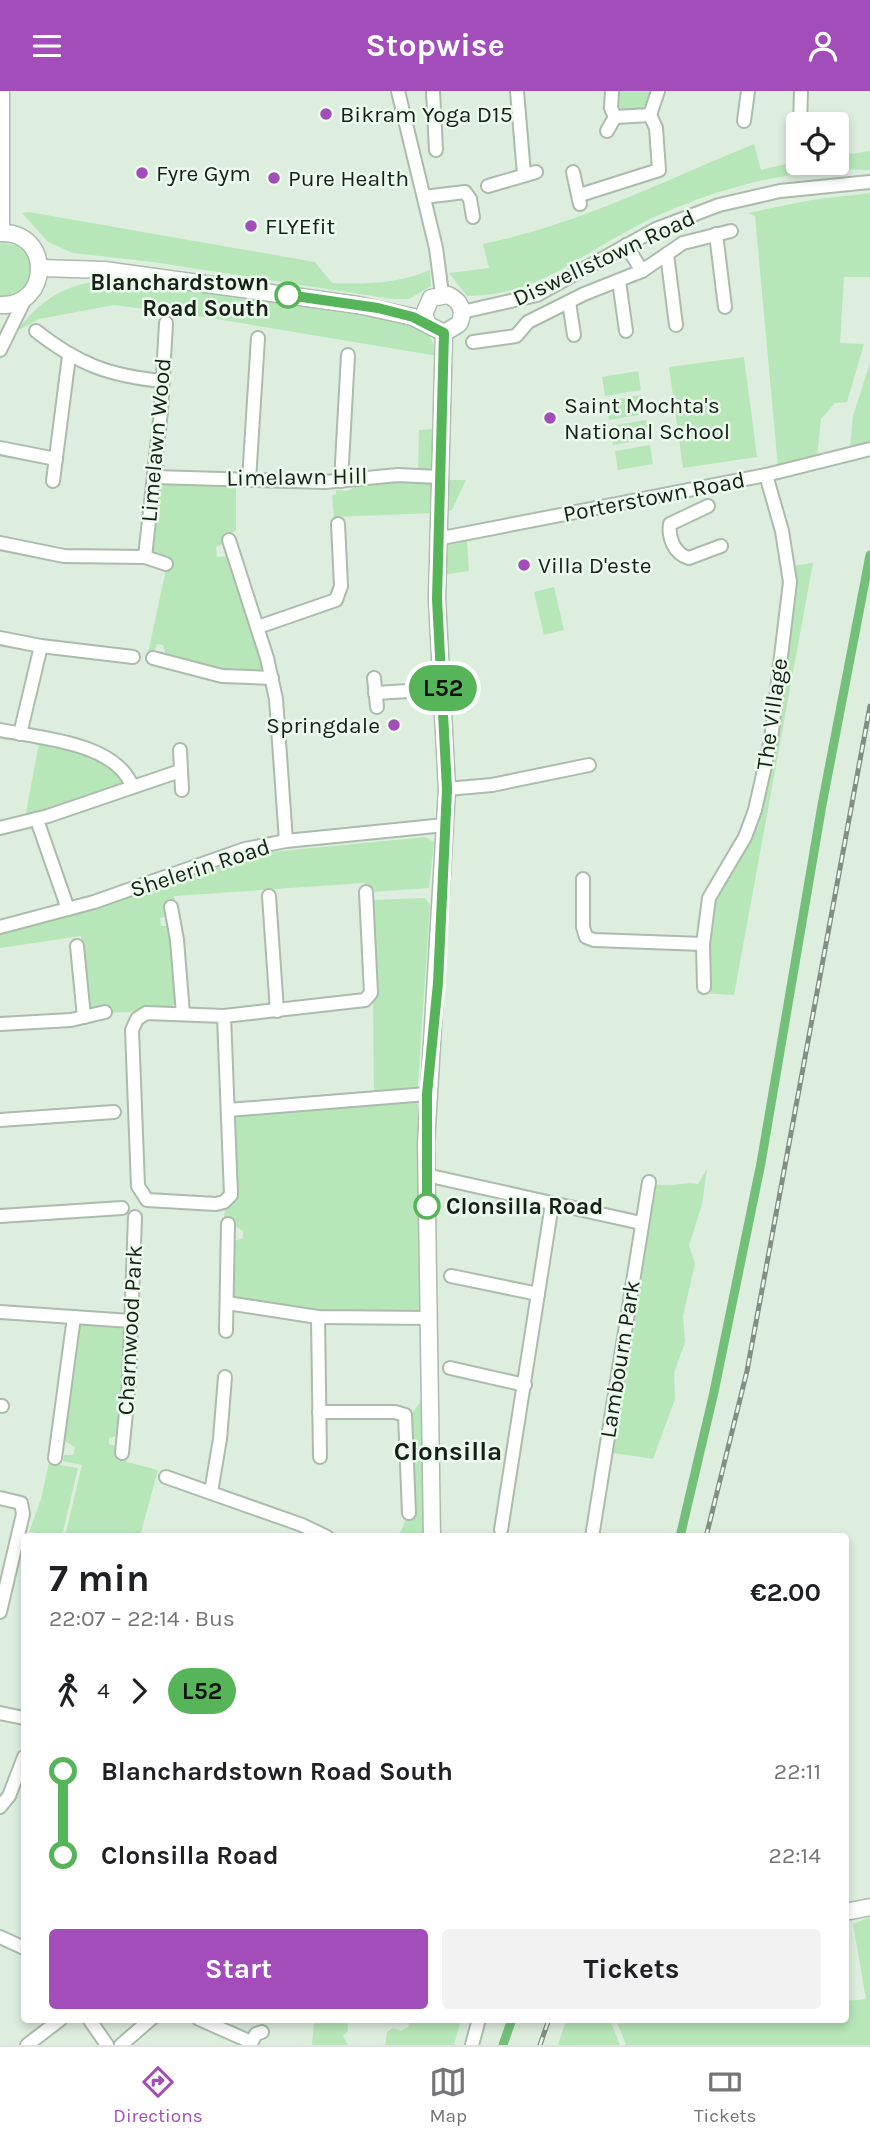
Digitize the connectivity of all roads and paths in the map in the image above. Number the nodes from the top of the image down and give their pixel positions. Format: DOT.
graph roads {
  1 [pos="1,91"];
  2 [pos="398,91"];
  3 [pos="433,91"];
  4 [pos="517,91"];
  5 [pos="612,91"];
  6 [pos="658,91"];
  7 [pos="748,91"];
  8 [pos="801,91"];
  9 [pos="800,112"];
  10 [pos="650,115"];
  11 [pos="615,117"];
  12 [pos="744,121"];
  13 [pos="607,131"];
  14 [pos="432,146"];
  15 [pos="573,172"];
  16 [pos="870,182"];
  17 [pos="488,186"];
  18 [pos="424,197"];
  19 [pos="473,217"];
  20 [pos="731,231"];
  21 [pos="1,232"];
  22 [pos="716,234"];
  23 [pos="626,245"];
  24 [pos="667,254"];
  25 [pos="41,268"];
  26 [pos="642,271"];
  27 [pos="619,281"];
  28 [pos="442,294"];
  29 [pos="25,299"];
  30 [pos="569,302"];
  31 [pos="427,303"];
  32 [pos="0,305"];
  33 [pos="725,307"];
  34 [pos="378,308"];
  35 [pos="462,312"];
  36 [pos="166,323"];
  37 [pos="428,325"];
  38 [pos="676,325"];
  39 [pos="36,331"];
  40 [pos="626,331"];
  41 [pos="444,333"];
  42 [pos="574,335"];
  43 [pos="258,338"];
  44 [pos="473,342"];
  45 [pos="0,350"];
  46 [pos="348,355"];
  47 [pos="69,356"];
  48 [pos="163,381"];
  49 [pos="0,448"];
  50 [pos="870,449"];
  51 [pos="56,459"];
  52 [pos="766,475"];
  53 [pos="155,477"];
  54 [pos="439,477"];
  55 [pos="249,480"];
  56 [pos="53,481"];
  57 [pos="341,481"];
  58 [pos="680,492"];
  59 [pos="708,506"];
  60 [pos="685,516"];
  61 [pos="338,524"];
  62 [pos="437,539"];
  63 [pos="0,543"];
  64 [pos="721,546"];
  65 [pos="226,547"];
  66 [pos="145,557"];
  67 [pos="166,564"];
  68 [pos="258,627"];
  69 [pos="0,638"];
  70 [pos="41,646"];
  71 [pos="133,657"];
  72 [pos="153,658"];
  73 [pos="424,673"];
  74 [pos="272,678"];
  75 [pos="374,678"];
  76 [pos="443,689"];
  77 [pos="425,696"];
  78 [pos="0,730"];
  79 [pos="20,734"];
  80 [pos="180,750"];
  81 [pos="589,765"];
  82 [pos="180,771"];
  83 [pos="132,786"];
  84 [pos="447,789"];
  85 [pos="182,790"];
  86 [pos="37,820"];
  87 [pos="445,825"];
  88 [pos="0,828"];
  89 [pos="286,841"];
  90 [pos="583,879"];
  91 [pos="366,892"];
  92 [pos="270,895"];
  93 [pos="68,909"];
  94 [pos="169,916"];
  95 [pos="0,927"];
  96 [pos="704,944"];
  97 [pos="77,946"];
  98 [pos="704,987"];
  99 [pos="276,1011"];
  100 [pos="105,1012"];
  101 [pos="183,1014"];
  102 [pos="224,1016"];
  103 [pos="84,1017"];
  104 [pos="0,1024"];
  105 [pos="427,1094"];
  106 [pos="228,1110"];
  107 [pos="114,1112"];
  108 [pos="0,1120"];
  109 [pos="426,1175"];
  110 [pos="649,1182"];
  111 [pos="552,1204"];
  112 [pos="122,1207"];
  113 [pos="0,1216"];
  114 [pos="135,1217"];
  115 [pos="641,1223"];
  116 [pos="232,1230"];
  117 [pos="451,1276"];
  118 [pos="538,1294"];
  119 [pos="227,1303"];
  120 [pos="0,1312"];
  121 [pos="74,1317"];
  122 [pos="318,1317"];
  123 [pos="430,1318"];
  124 [pos="131,1321"];
  125 [pos="226,1331"];
  126 [pos="450,1369"];
  127 [pos="225,1377"];
  128 [pos="525,1385"];
  129 [pos="319,1412"];
  130 [pos="109,1441"];
  131 [pos="320,1457"];
  132 [pos="55,1458"];
  133 [pos="166,1477"];
  134 [pos="211,1492"];
  135 [pos="0,1498"];
  136 [pos="408,1513"];
  137 [pos="502,1530"];
  138 [pos="300,1531"];
  139 [pos="432,1533"];
  140 [pos="594,1533"];
  141 [pos="3,1594"];
  142 [pos="0,1612"];
  143 [pos="0,1713"];
  144 [pos="21,1717"];
  145 [pos="21,1765"];
  146 [pos="0,1807"];
  147 [pos="870,1907"];
  148 [pos="849,1911"];
  149 [pos="0,1937"];
  150 [pos="21,1947"];
  151 [pos="56,2023"];
  152 [pos="92,2023"];
  153 [pos="146,2023"];
  154 [pos="208,2023"];
  155 [pos="478,2023"];
  156 [pos="262,2032"];
  157 [pos="251,2043"];
  158 [pos="27,2045"];
  159 [pos="107,2045"];
  160 [pos="121,2045"];
  161 [pos="472,2045"];
  1 -- 21 [label="main road"];
  2 -- 18 [label="street"];
  3 -- 14 [label="street"];
  4 -- 17 [label="street"];
  5 -- 11 [label="street"];
  6 -- 10 [label="street"];
  7 -- 12 [label="street"];
  8 -- 9 [label="street"];
  10 -- 11 [label="street"];
  10 -- 15 [label="street"];
  11 -- 13 [label="street"];
  16 -- 23 [label="street, Diswellstown Road"];
  18 -- 19 [label="street"];
  18 -- 28 [label="street"];
  20 -- 22 [label="street"];
  21 -- 25 [label="main road"];
  22 -- 24 [label="street"];
  22 -- 33 [label="street"];
  23 -- 26 [label="street"];
  23 -- 35 [label="street, Diswellstown Road"];
  24 -- 26 [label="street"];
  24 -- 38 [label="street"];
  25 -- 29 [label="main road"];
  25 -- 34 [label="main road"];
  26 -- 27 [label="street"];
  27 -- 30 [label="street"];
  27 -- 40 [label="street"];
  28 -- 31 [label="main road"];
  28 -- 35 [label="main road"];
  29 -- 32 [label="main road"];
  29 -- 45 [label="street"];
  30 -- 42 [label="street"];
  30 -- 44 [label="street"];
  31 -- 34 [label="main road"];
  31 -- 37 [label="main road"];
  34 -- 37 [label="main road"];
  35 -- 41 [label="main road"];
  36 -- 48 [label="street, Limelawn Wood"];
  37 -- 41 [label="main road"];
  39 -- 47 [label="street"];
  41 -- 54 [label="main road"];
  43 -- 55 [label="street"];
  46 -- 57 [label="street"];
  47 -- 48 [label="street"];
  47 -- 51 [label="street"];
  48 -- 53 [label="street, Limelawn Wood"];
  49 -- 51 [label="street"];
  50 -- 52 [label="street, Porterstown Road"];
  51 -- 56 [label="street"];
  52 -- 58 [label="street, Porterstown Road"];
  52 -- 96 [label="street, The Village"];
  53 -- 55 [label="street, Limelawn Hill"];
  53 -- 66 [label="street, Limelawn Wood"];
  54 -- 57 [label="street, Limelawn Hill"];
  54 -- 62 [label="main road"];
  55 -- 57 [label="street, Limelawn Hill"];
  58 -- 60 [label="street"];
  58 -- 62 [label="street, Porterstown Road"];
  59 -- 60 [label="street"];
  60 -- 64 [label="street"];
  61 -- 68 [label="street"];
  62 -- 76 [label="main road"];
  63 -- 66 [label="street"];
  65 -- 68 [label="street"];
  66 -- 67 [label="street"];
  68 -- 74 [label="street"];
  69 -- 70 [label="street"];
  70 -- 71 [label="street"];
  70 -- 79 [label="street"];
  72 -- 74 [label="street"];
  73 -- 77 [label="street"];
  74 -- 89 [label="street"];
  75 -- 77 [label="street"];
  76 -- 77 [label="street"];
  76 -- 84 [label="main road"];
  78 -- 79 [label="street"];
  79 -- 83 [label="street"];
  80 -- 82 [label="street"];
  81 -- 84 [label="street"];
  82 -- 83 [label="street"];
  82 -- 85 [label="street"];
  83 -- 86 [label="street"];
  84 -- 87 [label="main road"];
  86 -- 88 [label="street"];
  86 -- 93 [label="street"];
  87 -- 89 [label="street, Shelerin Road"];
  87 -- 105 [label="main road"];
  89 -- 93 [label="street, Shelerin Road"];
  90 -- 96 [label="street"];
  91 -- 99 [label="street"];
  92 -- 99 [label="street"];
  93 -- 95 [label="street, Shelerin Road"];
  94 -- 101 [label="street"];
  96 -- 98 [label="street, The Village"];
  97 -- 103 [label="street"];
  99 -- 102 [label="street"];
  100 -- 103 [label="street"];
  101 -- 102 [label="street"];
  101 -- 106 [label="street"];
  102 -- 106 [label="street"];
  103 -- 104 [label="street"];
  105 -- 106 [label="street"];
  105 -- 109 [label="main road"];
  107 -- 108 [label="street"];
  109 -- 111 [label="street"];
  109 -- 123 [label="main road"];
  110 -- 115 [label="street, Lambourn Park"];
  111 -- 115 [label="street"];
  111 -- 118 [label="street"];
  112 -- 113 [label="street"];
  114 -- 124 [label="street, Charnwood Park"];
  115 -- 140 [label="street, Lambourn Park"];
  116 -- 119 [label="street"];
  117 -- 118 [label="street"];
  118 -- 128 [label="street"];
  119 -- 122 [label="street"];
  119 -- 125 [label="street"];
  120 -- 121 [label="street"];
  121 -- 124 [label="street"];
  121 -- 132 [label="street"];
  122 -- 123 [label="street"];
  122 -- 129 [label="street"];
  123 -- 139 [label="main road"];
  124 -- 130 [label="street, Charnwood Park"];
  126 -- 128 [label="street"];
  127 -- 134 [label="street"];
  128 -- 137 [label="street"];
  129 -- 131 [label="street"];
  129 -- 136 [label="street"];
  133 -- 134 [label="street"];
  134 -- 138 [label="street"];
  135 -- 141 [label="street"];
  141 -- 142 [label="street"];
  143 -- 144 [label="street"];
  145 -- 146 [label="street"];
  147 -- 148 [label="main road"];
  149 -- 150 [label="street"];
  151 -- 158 [label="street"];
  152 -- 159 [label="street"];
  153 -- 160 [label="street"];
  154 -- 157 [label="street"];
  155 -- 161 [label="street"];
  156 -- 157 [label="street"];
}
